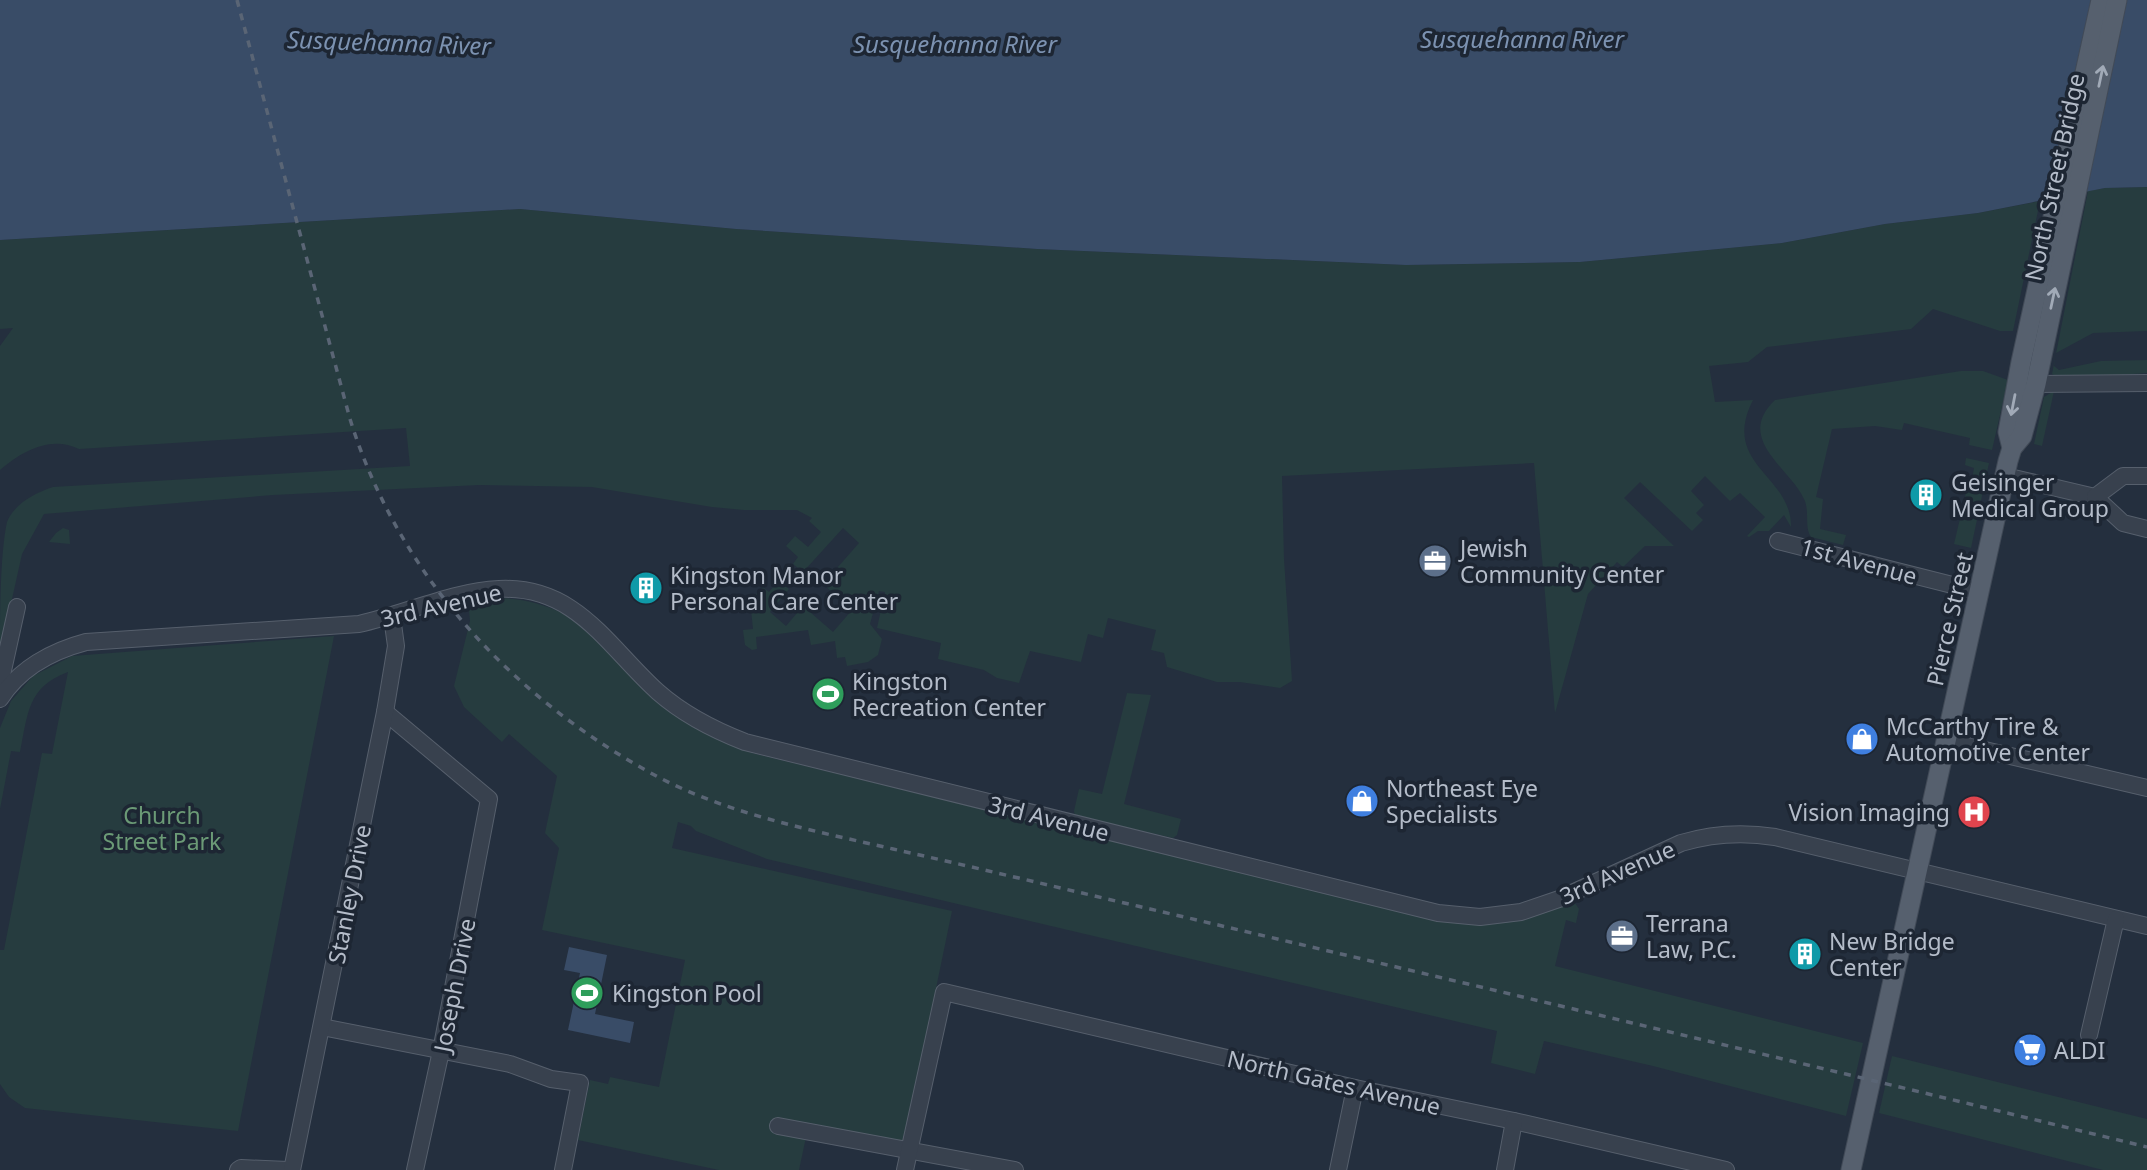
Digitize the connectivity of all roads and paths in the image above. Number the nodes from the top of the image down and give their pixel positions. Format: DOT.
graph roads {
  1 [pos="2101,0"];
  2 [pos="2117,0"];
  3 [pos="2032,371"];
  4 [pos="2147,383"];
  5 [pos="2012,448"];
  6 [pos="2005,476"];
  7 [pos="2147,476"];
  8 [pos="2095,497"];
  9 [pos="2147,529"];
  10 [pos="1778,541"];
  11 [pos="1980,592"];
  12 [pos="17,607"];
  13 [pos="392,617"];
  14 [pos="0,684"];
  15 [pos="0,699"];
  16 [pos="385,712"];
  17 [pos="1947,741"];
  18 [pos="2147,788"];
  19 [pos="1917,871"];
  20 [pos="2116,919"];
  21 [pos="2147,926"];
  22 [pos="322,1027"];
  23 [pos="2089,1035"];
  24 [pos="441,1051"];
  25 [pos="1354,1088"];
  26 [pos="1514,1121"];
  27 [pos="778,1126"];
  28 [pos="909,1149"];
  29 [pos="1672,1164"];
  30 [pos="238,1170"];
  31 [pos="290,1170"];
  32 [pos="415,1170"];
  33 [pos="563,1170"];
  34 [pos="905,1170"];
  35 [pos="1015,1170"];
  36 [pos="1338,1170"];
  37 [pos="1505,1170"];
  38 [pos="1726,1170"];
  39 [pos="1851,1170"];
  1 -- 3 [label="main road, North Street Bridge"];
  3 -- 2 [label="main road, North Street Bridge, one-way"];
  3 -- 4 [label="street"];
  3 -- 5 [label="main road, Pierce Street"];
  3 -- 5 [label="main road, Pierce Street, one-way"];
  5 -- 6 [label="main road, Pierce Street"];
  6 -- 8 [label="street"];
  6 -- 11 [label="main road, Pierce Street"];
  7 -- 8 [label="street"];
  8 -- 9 [label="street"];
  10 -- 11 [label="street, 1st Avenue"];
  11 -- 17 [label="main road, Pierce Street"];
  12 -- 14 [label="street"];
  13 -- 15 [label="street, 3rd Avenue"];
  13 -- 16 [label="street, Stanley Drive"];
  13 -- 19 [label="street, 3rd Avenue"];
  16 -- 22 [label="street, Stanley Drive"];
  16 -- 24 [label="street, Joseph Drive"];
  17 -- 18 [label="street"];
  17 -- 19 [label="main road, Pierce Street"];
  19 -- 20 [label="street, 3rd Avenue"];
  19 -- 39 [label="main road, Pierce Street"];
  20 -- 21 [label="street, 3rd Avenue"];
  20 -- 23 [label="street"];
  22 -- 24 [label="street"];
  22 -- 31 [label="street, Stanley Drive"];
  24 -- 32 [label="street, Joseph Drive"];
  24 -- 33 [label="street"];
  25 -- 26 [label="street, North Gates Avenue"];
  25 -- 28 [label="street, North Gates Avenue"];
  25 -- 36 [label="street"];
  26 -- 29 [label="street, North Gates Avenue"];
  26 -- 37 [label="street"];
  27 -- 28 [label="street"];
  28 -- 34 [label="street"];
  28 -- 35 [label="street"];
  29 -- 38 [label="street, North Gates Avenue"];
  30 -- 31 [label="street"];
}
